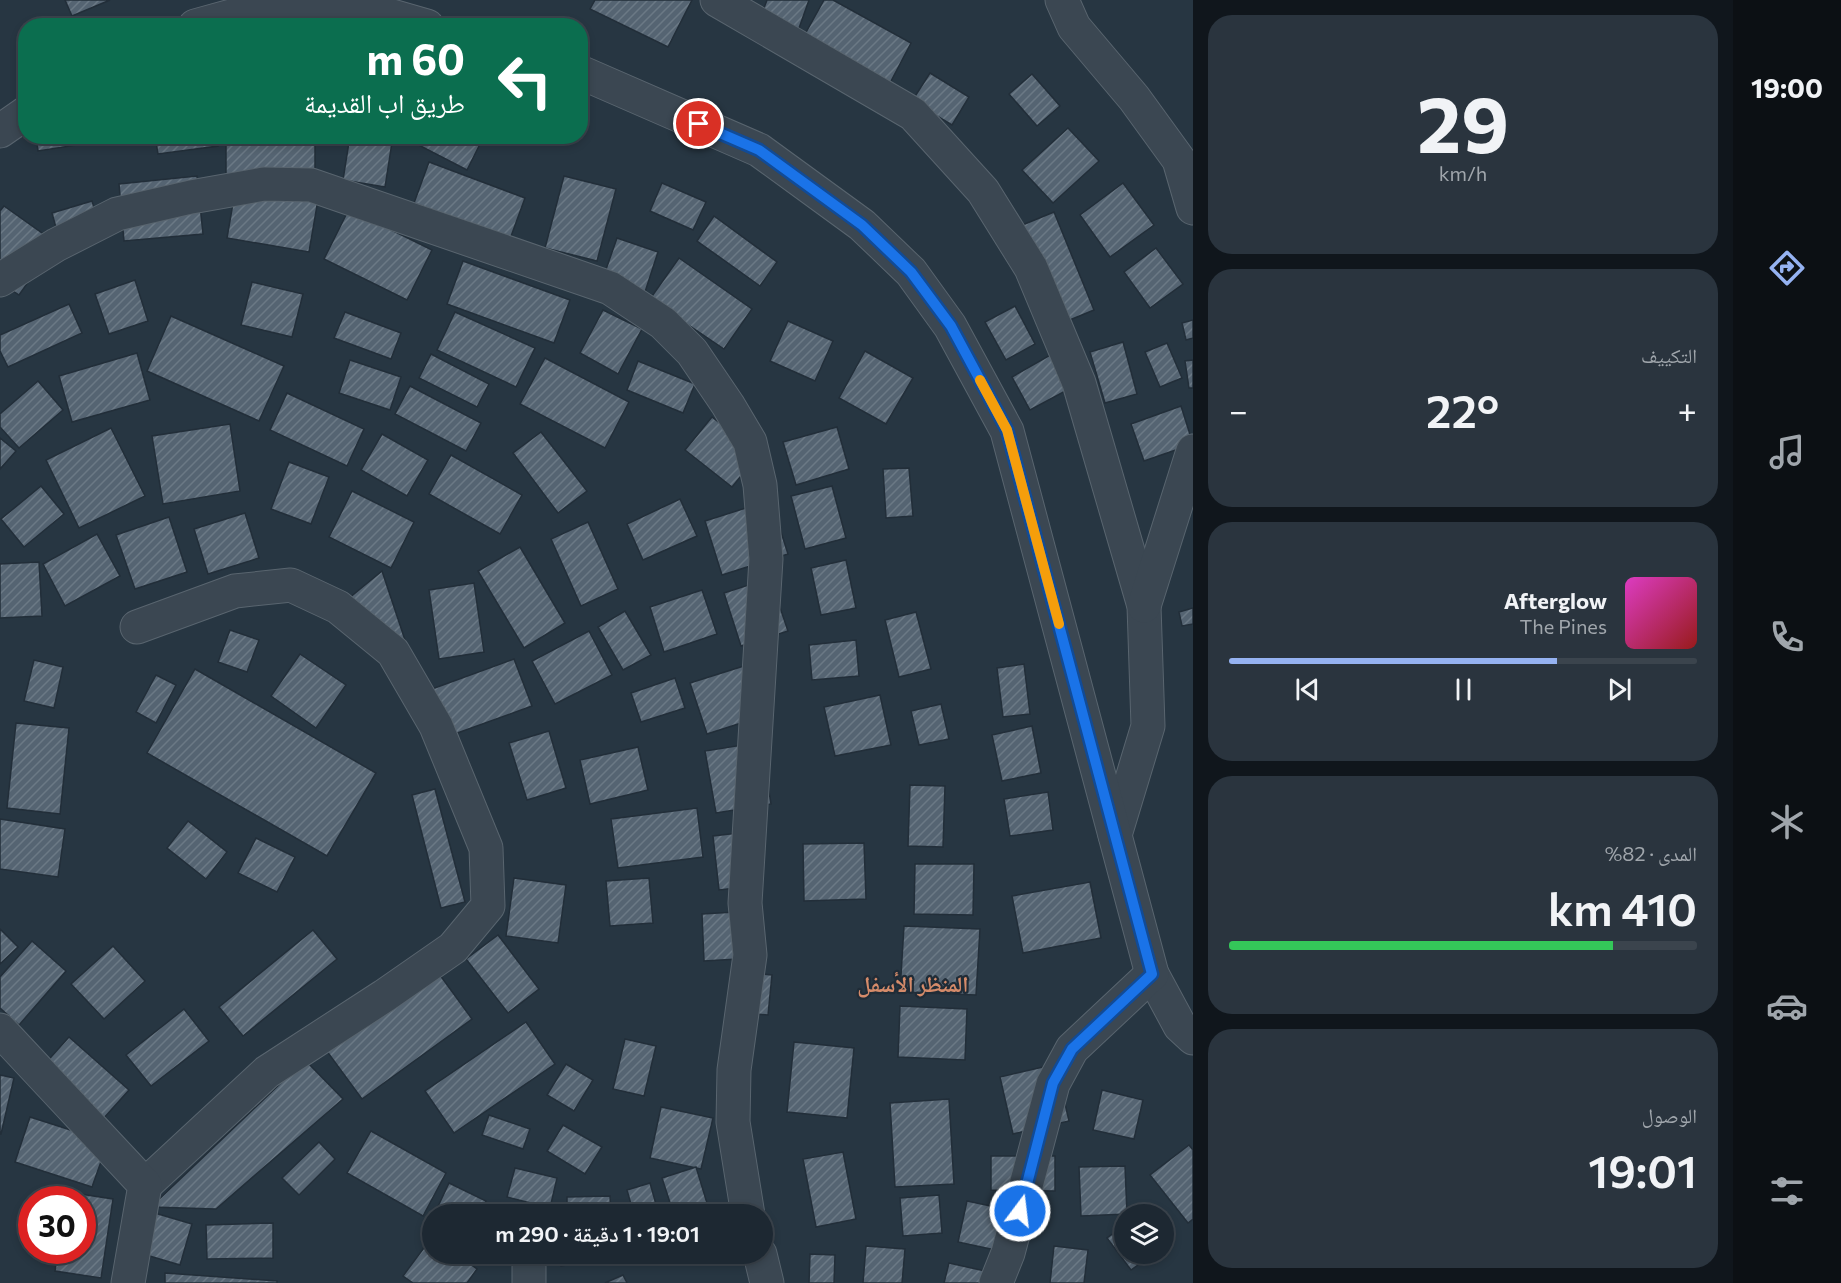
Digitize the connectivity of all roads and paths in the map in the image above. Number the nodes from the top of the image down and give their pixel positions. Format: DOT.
graph roads {
  1 [pos="717,0"];
  2 [pos="1062,0"];
  3 [pos="224,18"];
  4 [pos="399,18"];
  5 [pos="588,75"];
  6 [pos="18,118"];
  7 [pos="0,131"];
  8 [pos="1193,208"];
  9 [pos="0,280"];
  10 [pos="1193,451"];
  11 [pos="1144,606"];
  12 [pos="137,627"];
  13 [pos="1114,835"];
  14 [pos="1152,974"];
  15 [pos="0,1030"];
  16 [pos="1193,1038"];
  17 [pos="144,1185"];
  18 [pos="746,1204"];
  19 [pos="762,1264"];
  20 [pos="128,1283"];
  21 [pos="767,1283"];
  22 [pos="996,1283"];
  1 -- 11 [label="street"];
  2 -- 8 [label="street"];
  3 -- 4 [label="street"];
  5 -- 13 [label="street"];
  6 -- 7 [label="street"];
  9 -- 18 [label="street"];
  10 -- 11 [label="street"];
  11 -- 13 [label="street"];
  12 -- 17 [label="street"];
  13 -- 14 [label="street"];
  14 -- 16 [label="street"];
  14 -- 22 [label="street"];
  15 -- 17 [label="street"];
  17 -- 20 [label="street"];
  19 -- 21 [label="street"];
}
